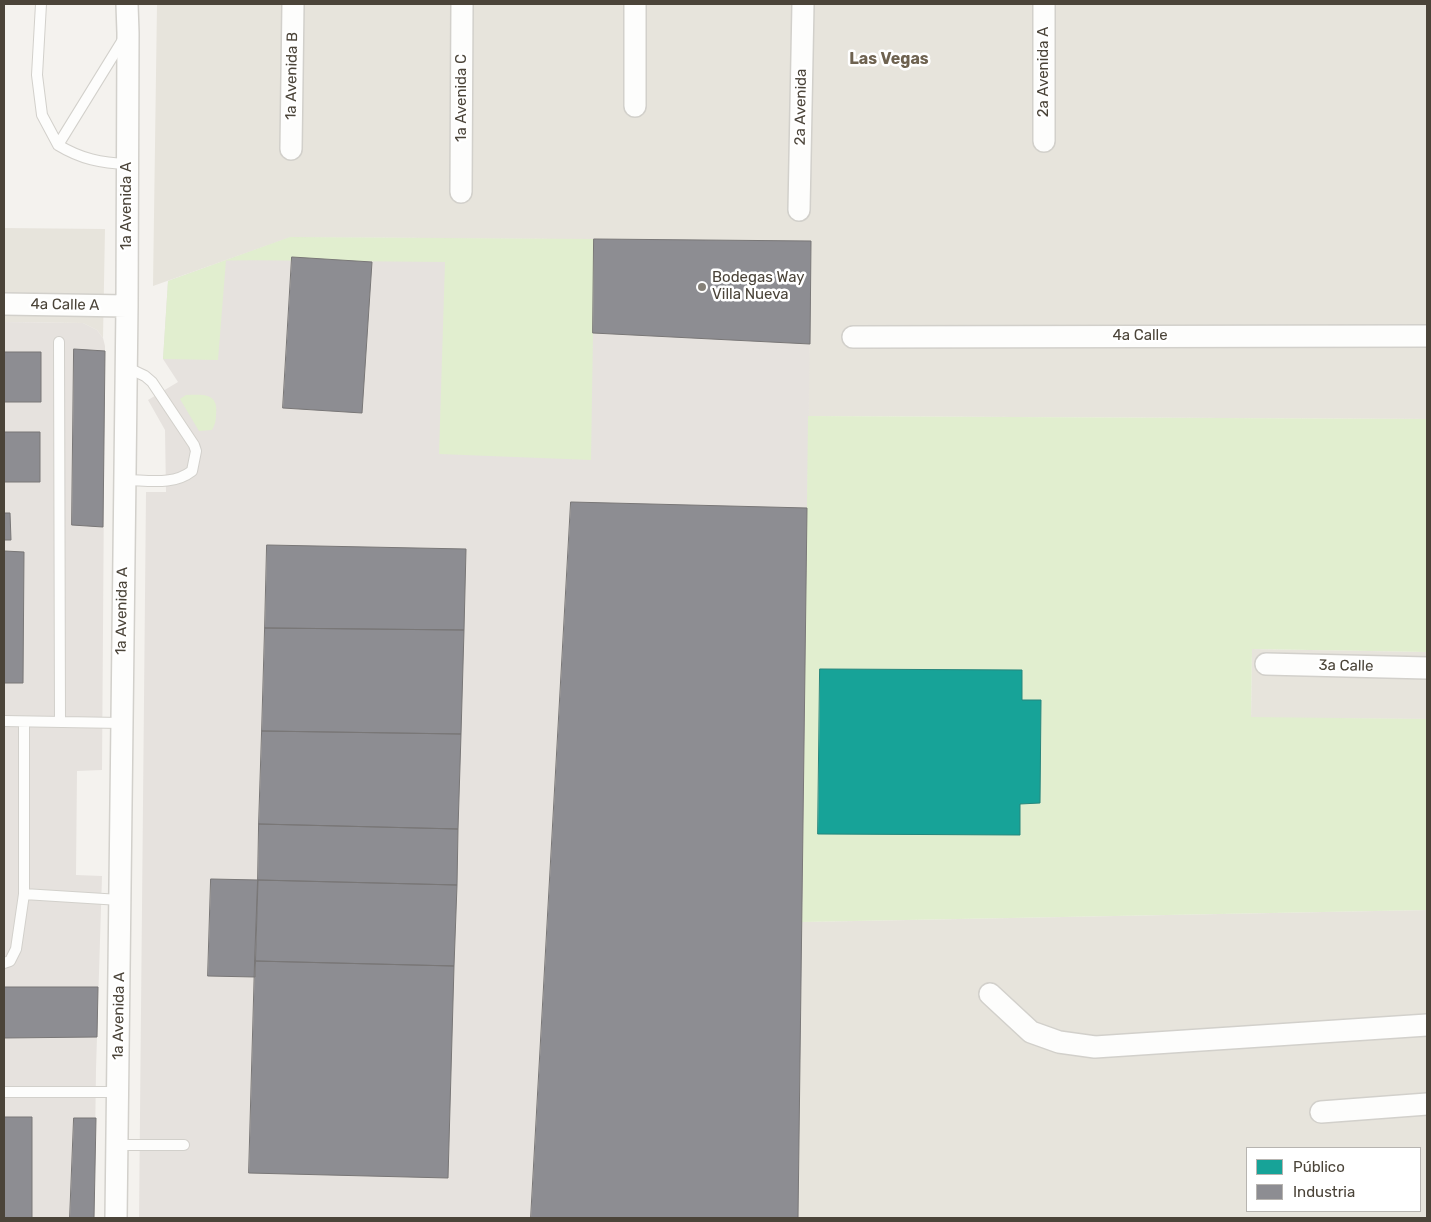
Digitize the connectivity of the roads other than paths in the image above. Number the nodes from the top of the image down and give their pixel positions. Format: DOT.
graph roads {
  1 [pos="41,4"];
  2 [pos="127,4"];
  3 [pos="293,4"];
  4 [pos="462,4"];
  5 [pos="635,4"];
  6 [pos="803,4"];
  7 [pos="1044,4"];
  8 [pos="128,33"];
  9 [pos="635,106"];
  10 [pos="1044,141"];
  11 [pos="58,145"];
  12 [pos="292,149"];
  13 [pos="128,164"];
  14 [pos="461,192"];
  15 [pos="799,210"];
  16 [pos="4,304"];
  17 [pos="127,306"];
  18 [pos="1427,336"];
  19 [pos="853,337"];
  20 [pos="59,342"];
  21 [pos="125,367"];
  22 [pos="124,480"];
  23 [pos="1266,664"];
  24 [pos="1427,668"];
  25 [pos="4,721"];
  26 [pos="24,722"];
  27 [pos="60,722"];
  28 [pos="121,723"];
  29 [pos="24,894"];
  30 [pos="120,900"];
  31 [pos="4,963"];
  32 [pos="990,994"];
  33 [pos="1427,1025"];
  34 [pos="4,1092"];
  35 [pos="118,1092"];
  36 [pos="1427,1104"];
  37 [pos="1321,1112"];
  38 [pos="118,1145"];
  39 [pos="184,1146"];
  40 [pos="116,1218"];
  1 -- 11 [label="lane"];
  2 -- 8 [label="street, 1a Avenida A"];
  3 -- 12 [label="street, 1a Avenida B"];
  4 -- 14 [label="street, 1a Avenida C"];
  5 -- 9 [label="street"];
  6 -- 15 [label="street, 2a Avenida"];
  7 -- 10 [label="street, 2a Avenida A"];
  8 -- 11 [label="lane"];
  8 -- 13 [label="street, 1a Avenida A"];
  11 -- 13 [label="lane"];
  13 -- 17 [label="street, 1a Avenida A"];
  16 -- 17 [label="street, 4a Calle A"];
  17 -- 21 [label="street, 1a Avenida A"];
  18 -- 19 [label="street, 4a Calle"];
  20 -- 27 [label="lane"];
  21 -- 22 [label="street, 1a Avenida A"];
  21 -- 22 [label="lane"];
  22 -- 28 [label="street, 1a Avenida A"];
  23 -- 24 [label="street, 3a Calle"];
  25 -- 26 [label="lane"];
  26 -- 27 [label="lane"];
  26 -- 29 [label="lane"];
  27 -- 28 [label="lane"];
  28 -- 30 [label="street, 1a Avenida A"];
  29 -- 30 [label="lane"];
  29 -- 31 [label="lane"];
  30 -- 35 [label="street, 1a Avenida A"];
  32 -- 33 [label="street"];
  34 -- 35 [label="lane"];
  35 -- 38 [label="street, 1a Avenida A"];
  36 -- 37 [label="street"];
  38 -- 39 [label="lane"];
  38 -- 40 [label="street, 1a Avenida A"];
}
